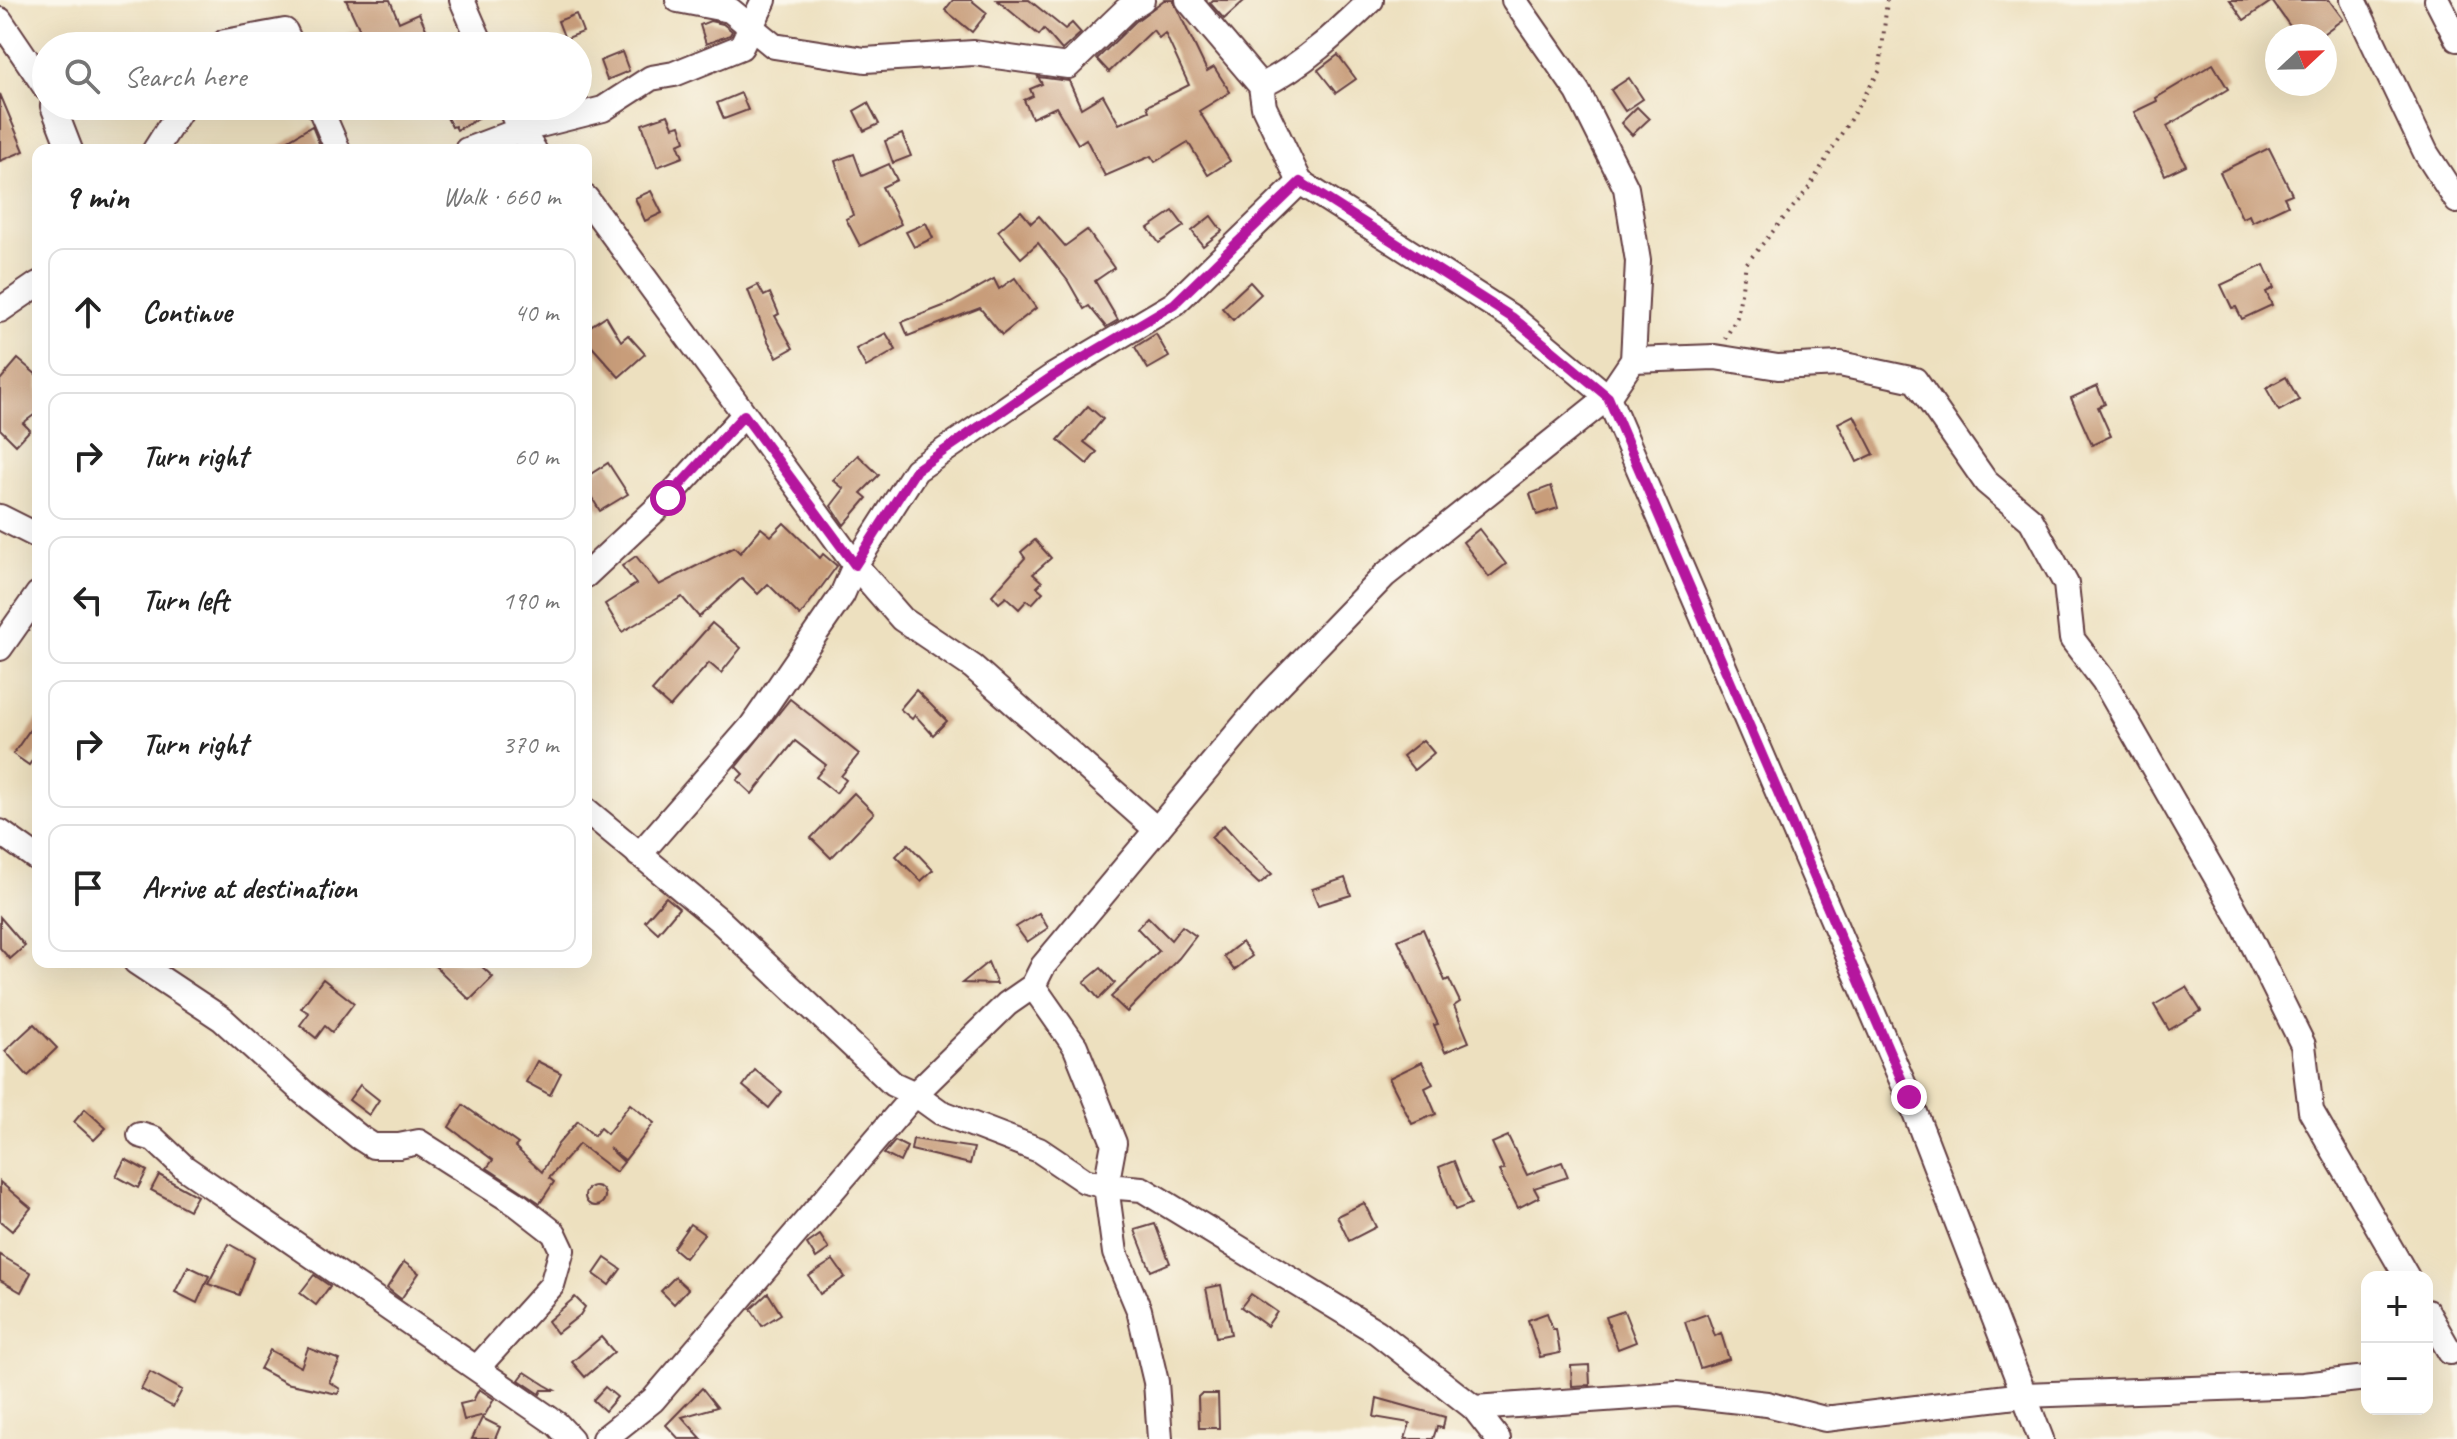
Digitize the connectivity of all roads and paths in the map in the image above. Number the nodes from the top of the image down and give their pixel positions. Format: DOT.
graph roads {
  1 [pos="462,0"];
  2 [pos="678,0"];
  3 [pos="764,0"];
  4 [pos="1188,0"];
  5 [pos="1371,0"];
  6 [pos="1514,0"];
  7 [pos="1887,0"];
  8 [pos="2353,0"];
  9 [pos="2437,0"];
  10 [pos="1128,3"];
  11 [pos="0,20"];
  12 [pos="751,28"];
  13 [pos="476,32"];
  14 [pos="2457,39"];
  15 [pos="32,65"];
  16 [pos="1261,86"];
  17 [pos="592,113"];
  18 [pos="58,120"];
  19 [pos="174,120"];
  20 [pos="325,120"];
  21 [pos="516,120"];
  22 [pos="576,120"];
  23 [pos="527,140"];
  24 [pos="68,144"];
  25 [pos="159,144"];
  26 [pos="335,144"];
  27 [pos="503,144"];
  28 [pos="1300,182"];
  29 [pos="2457,201"];
  30 [pos="592,206"];
  31 [pos="32,288"];
  32 [pos="0,310"];
  33 [pos="1715,357"];
  34 [pos="1633,360"];
  35 [pos="1608,397"];
  36 [pos="744,415"];
  37 [pos="0,517"];
  38 [pos="32,533"];
  39 [pos="855,565"];
  40 [pos="592,569"];
  41 [pos="32,603"];
  42 [pos="0,648"];
  43 [pos="592,815"];
  44 [pos="1157,830"];
  45 [pos="0,832"];
  46 [pos="32,855"];
  47 [pos="639,855"];
  48 [pos="145,968"];
  49 [pos="1033,986"];
  50 [pos="915,1094"];
  51 [pos="140,1135"];
  52 [pos="1106,1186"];
  53 [pos="2404,1271"];
  54 [pos="2433,1326"];
  55 [pos="2445,1355"];
  56 [pos="477,1368"];
  57 [pos="2361,1379"];
  58 [pos="2024,1395"];
  59 [pos="1474,1408"];
  60 [pos="571,1439"];
  61 [pos="604,1439"];
  62 [pos="1160,1439"];
  63 [pos="1498,1439"];
  64 [pos="2041,1439"];
  1 -- 13 [label="street"];
  2 -- 12 [label="street"];
  3 -- 12 [label="street"];
  4 -- 16 [label="street"];
  5 -- 16 [label="street"];
  6 -- 34 [label="street"];
  7 -- 33 [label="path"];
  8 -- 29 [label="street"];
  9 -- 14 [label="street"];
  10 -- 12 [label="street"];
  11 -- 15 [label="street"];
  12 -- 17 [label="street"];
  16 -- 28 [label="street"];
  18 -- 24 [label="street"];
  19 -- 25 [label="street"];
  20 -- 26 [label="street"];
  21 -- 23 [label="street"];
  22 -- 23 [label="street"];
  23 -- 27 [label="street"];
  28 -- 35 [label="street"];
  28 -- 39 [label="street"];
  30 -- 36 [label="street"];
  31 -- 32 [label="street"];
  33 -- 34 [label="street"];
  33 -- 53 [label="street"];
  34 -- 35 [label="street"];
  35 -- 44 [label="street"];
  35 -- 58 [label="street"];
  36 -- 39 [label="street"];
  36 -- 40 [label="street"];
  37 -- 38 [label="street"];
  39 -- 44 [label="street"];
  39 -- 47 [label="street"];
  41 -- 42 [label="street"];
  43 -- 47 [label="street"];
  44 -- 49 [label="street"];
  45 -- 46 [label="street"];
  47 -- 50 [label="street"];
  48 -- 56 [label="street"];
  49 -- 50 [label="street"];
  49 -- 52 [label="street"];
  50 -- 52 [label="street"];
  50 -- 61 [label="street"];
  51 -- 56 [label="street"];
  52 -- 59 [label="street"];
  52 -- 62 [label="street"];
  54 -- 55 [label="street"];
  56 -- 60 [label="street"];
  57 -- 58 [label="street"];
  58 -- 59 [label="street"];
  58 -- 64 [label="street"];
  59 -- 63 [label="street"];
}
